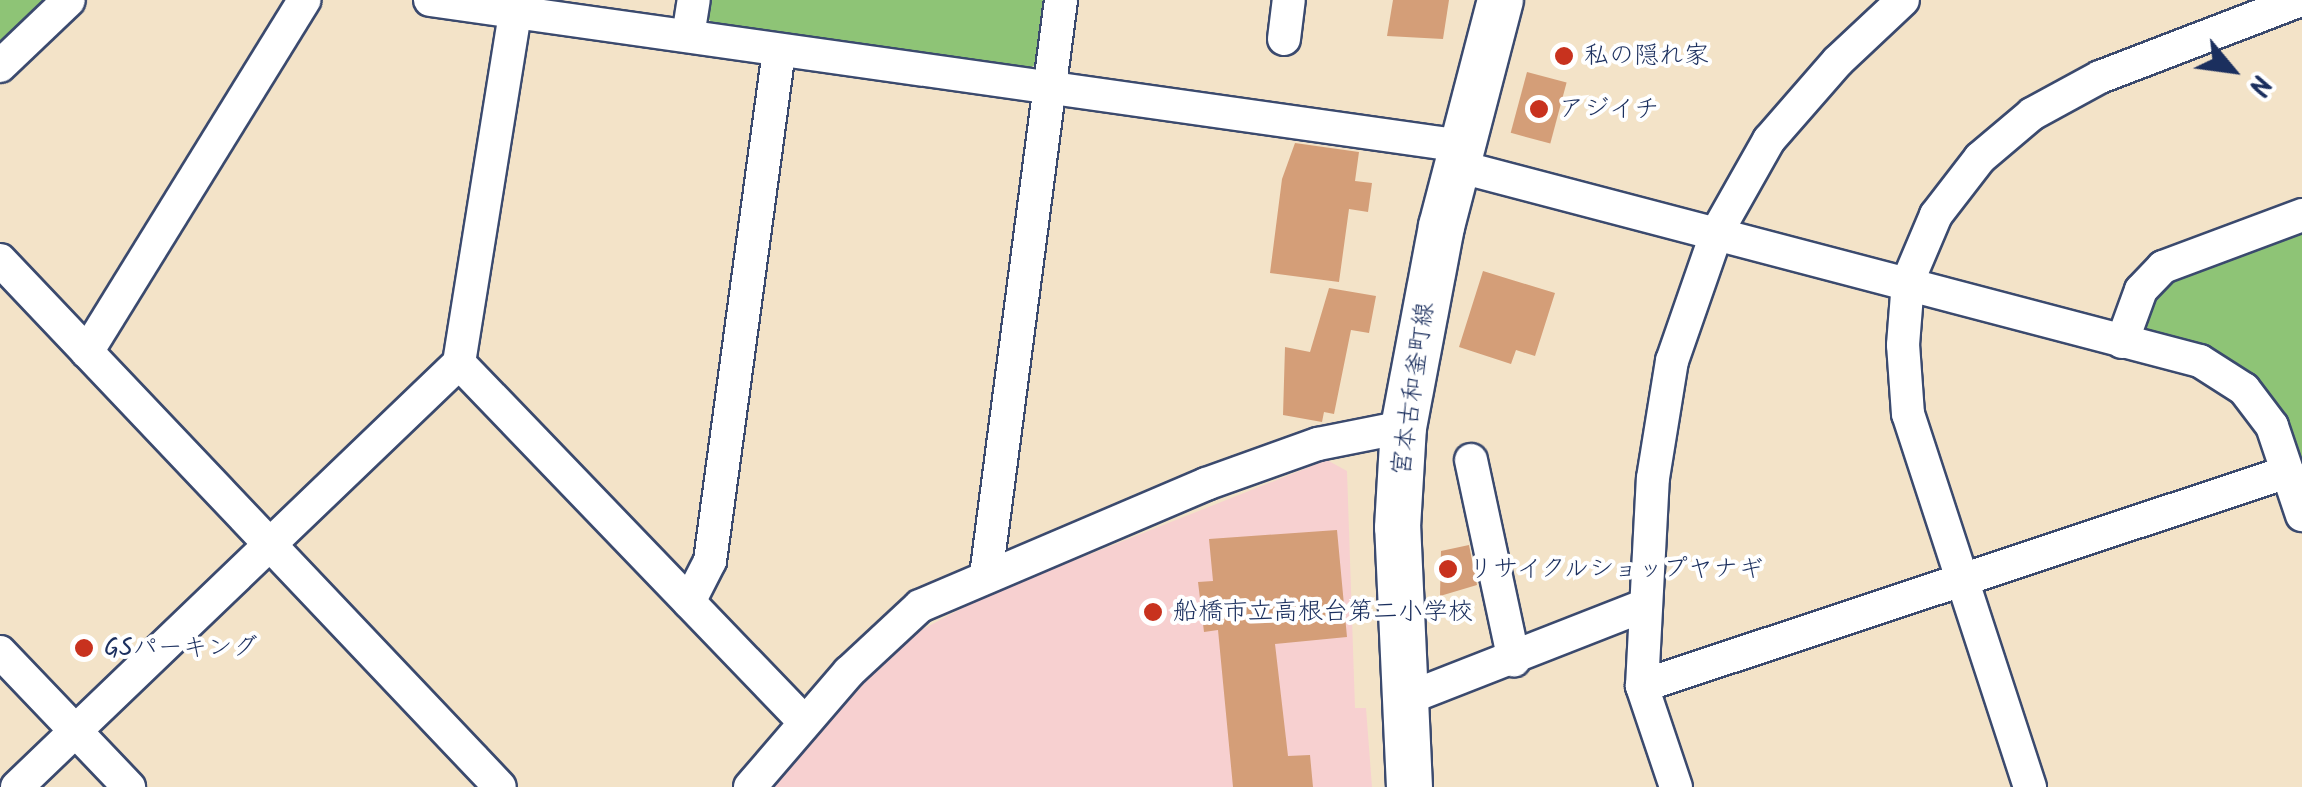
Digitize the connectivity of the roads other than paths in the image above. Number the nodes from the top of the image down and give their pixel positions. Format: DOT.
graph roads {
  1 [pos="68,0"];
  2 [pos="304,0"];
  3 [pos="430,0"];
  4 [pos="694,0"];
  5 [pos="1062,0"];
  6 [pos="1289,0"];
  7 [pos="1500,0"];
  8 [pos="1902,0"];
  9 [pos="2301,0"];
  10 [pos="515,13"];
  11 [pos="688,36"];
  12 [pos="1284,39"];
  13 [pos="779,52"];
  14 [pos="0,66"];
  15 [pos="1048,88"];
  16 [pos="1459,156"];
  17 [pos="2302,215"];
  18 [pos="1717,232"];
  19 [pos="0,260"];
  20 [pos="1908,281"];
  21 [pos="2122,342"];
  22 [pos="88,352"];
  23 [pos="459,363"];
  24 [pos="1403,427"];
  25 [pos="1471,460"];
  26 [pos="2287,472"];
  27 [pos="2302,515"];
  28 [pos="267,549"];
  29 [pos="986,576"];
  30 [pos="1964,578"];
  31 [pos="689,602"];
  32 [pos="1643,606"];
  33 [pos="0,652"];
  34 [pos="1514,660"];
  35 [pos="1642,686"];
  36 [pos="1403,700"];
  37 [pos="803,721"];
  38 [pos="76,730"];
  39 [pos="17,787"];
  40 [pos="129,787"];
  41 [pos="500,787"];
  42 [pos="750,787"];
  43 [pos="1409,787"];
  44 [pos="1676,787"];
  45 [pos="2030,787"];
  1 -- 14 [label="street"];
  2 -- 22 [label="street"];
  3 -- 10 [label="street"];
  4 -- 11 [label="street"];
  5 -- 15 [label="street"];
  6 -- 12 [label="street"];
  7 -- 16 [label="street, 宮本古和釜町線"];
  8 -- 18 [label="street"];
  9 -- 20 [label="street"];
  10 -- 11 [label="street"];
  10 -- 23 [label="street"];
  11 -- 13 [label="street"];
  13 -- 15 [label="street"];
  13 -- 31 [label="street"];
  15 -- 16 [label="street"];
  15 -- 29 [label="street"];
  16 -- 18 [label="street"];
  16 -- 24 [label="street, 宮本古和釜町線"];
  17 -- 21 [label="street"];
  18 -- 20 [label="street"];
  18 -- 32 [label="street"];
  19 -- 22 [label="street"];
  20 -- 21 [label="street"];
  20 -- 30 [label="street"];
  21 -- 26 [label="street"];
  22 -- 28 [label="street"];
  23 -- 28 [label="street"];
  23 -- 31 [label="street"];
  24 -- 29 [label="street"];
  24 -- 36 [label="street, 宮本古和釜町線"];
  25 -- 34 [label="street"];
  26 -- 27 [label="street"];
  26 -- 30 [label="street"];
  28 -- 38 [label="street"];
  28 -- 41 [label="street"];
  29 -- 37 [label="street"];
  30 -- 35 [label="street"];
  30 -- 45 [label="street"];
  31 -- 37 [label="street"];
  32 -- 34 [label="street"];
  32 -- 35 [label="street"];
  33 -- 38 [label="street"];
  34 -- 36 [label="street"];
  35 -- 44 [label="street"];
  36 -- 43 [label="street, 宮本古和釜町線"];
  37 -- 42 [label="street"];
  38 -- 39 [label="street"];
  38 -- 40 [label="street"];
}
